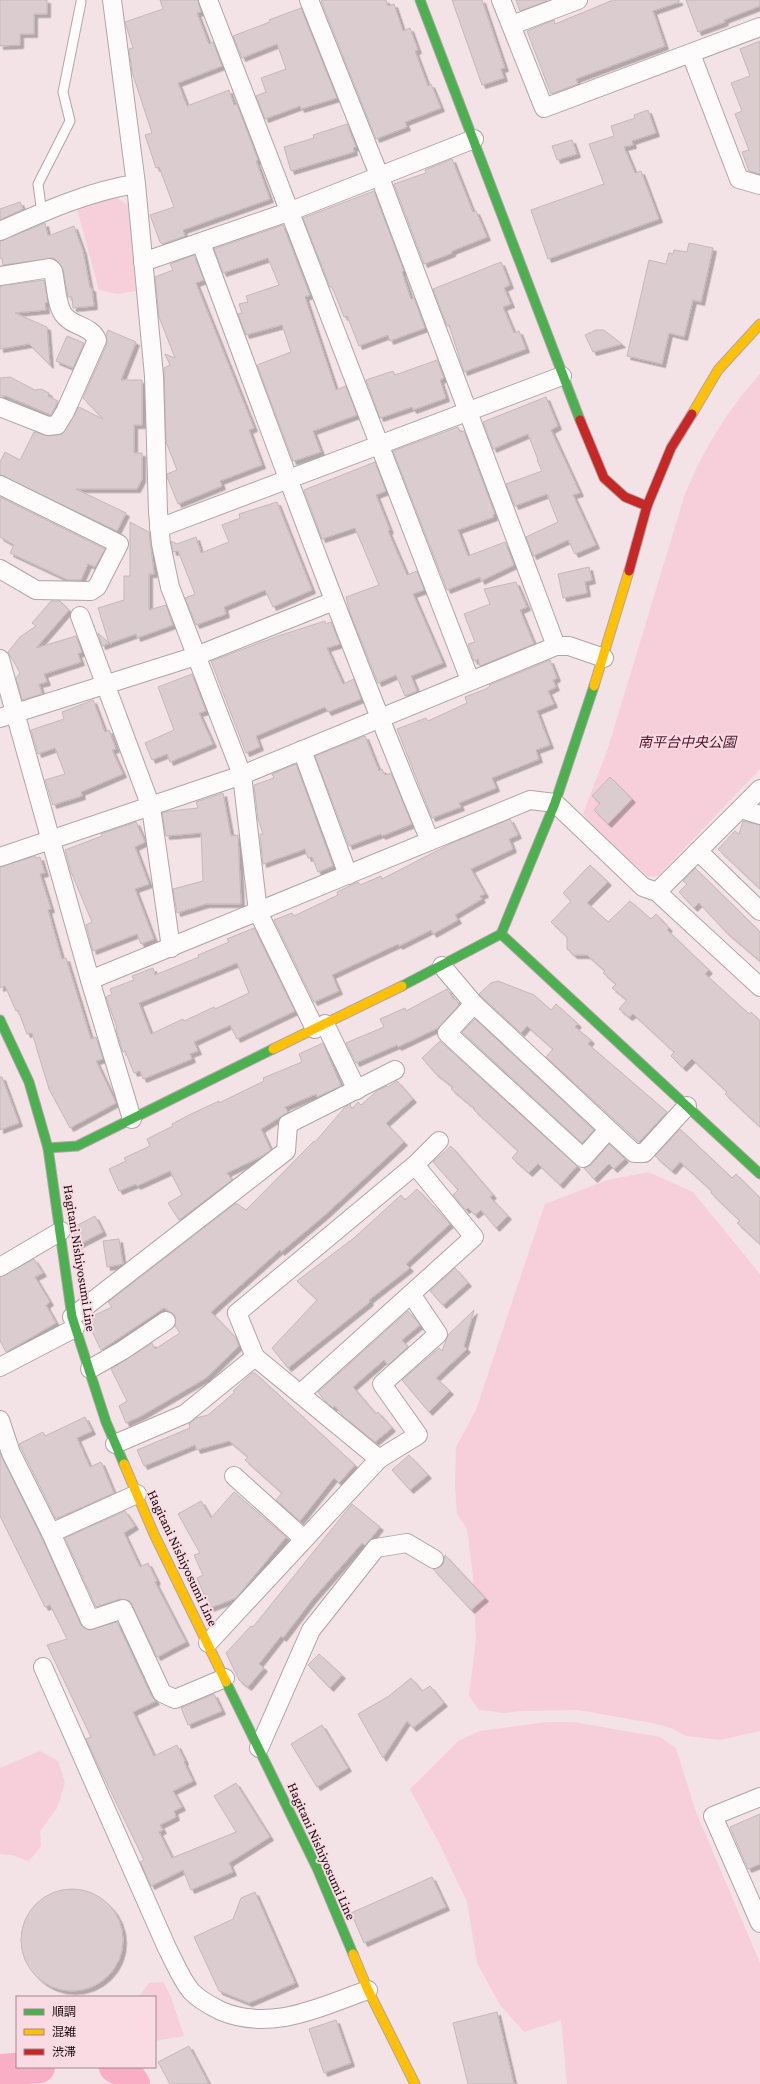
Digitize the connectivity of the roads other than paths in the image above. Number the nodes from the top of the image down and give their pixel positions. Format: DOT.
graph roads {
  1 [pos="112,0"];
  2 [pos="208,0"];
  3 [pos="309,0"];
  4 [pos="420,0"];
  5 [pos="502,0"];
  6 [pos="578,0"];
  7 [pos="81,2"];
  8 [pos="512,25"];
  9 [pos="760,27"];
  10 [pos="691,54"];
  11 [pos="474,139"];
  12 [pos="379,175"];
  13 [pos="136,184"];
  14 [pos="760,185"];
  15 [pos="291,211"];
  16 [pos="42,214"];
  17 [pos="0,231"];
  18 [pos="201,243"];
  19 [pos="143,262"];
  20 [pos="0,276"];
  21 [pos="760,324"];
  22 [pos="562,376"];
  23 [pos="0,407"];
  24 [pos="468,413"];
  25 [pos="378,446"];
  26 [pos="288,480"];
  27 [pos="0,485"];
  28 [pos="647,506"];
  29 [pos="159,528"];
  30 [pos="0,569"];
  31 [pos="334,601"];
  32 [pos="80,616"];
  33 [pos="556,646"];
  34 [pos="196,656"];
  35 [pos="604,658"];
  36 [pos="0,659"];
  37 [pos="470,680"];
  38 [pos="105,685"];
  39 [pos="8,716"];
  40 [pos="379,718"];
  41 [pos="302,750"];
  42 [pos="242,775"];
  43 [pos="760,789"];
  44 [pos="555,803"];
  45 [pos="150,806"];
  46 [pos="741,809"];
  47 [pos="760,815"];
  48 [pos="52,840"];
  49 [pos="430,841"];
  50 [pos="698,851"];
  51 [pos="0,858"];
  52 [pos="348,875"];
  53 [pos="657,892"];
  54 [pos="258,912"];
  55 [pos="760,912"];
  56 [pos="502,934"];
  57 [pos="171,948"];
  58 [pos="442,966"];
  59 [pos="90,980"];
  60 [pos="760,987"];
  61 [pos="474,1004"];
  62 [pos="0,1020"];
  63 [pos="320,1026"];
  64 [pos="5,1042"];
  65 [pos="395,1070"];
  66 [pos="356,1090"];
  67 [pos="687,1106"];
  68 [pos="132,1119"];
  69 [pos="608,1130"];
  70 [pos="439,1141"];
  71 [pos="48,1148"];
  72 [pos="415,1165"];
  73 [pos="759,1170"];
  74 [pos="61,1232"];
  75 [pos="0,1268"];
  76 [pos="411,1294"];
  77 [pos="166,1321"];
  78 [pos="74,1323"];
  79 [pos="255,1357"];
  80 [pos="0,1367"];
  81 [pos="90,1369"];
  82 [pos="300,1394"];
  83 [pos="0,1420"];
  84 [pos="115,1444"];
  85 [pos="379,1459"];
  86 [pos="234,1476"];
  87 [pos="137,1494"];
  88 [pos="51,1534"];
  89 [pos="304,1539"];
  90 [pos="434,1559"];
  91 [pos="208,1644"];
  92 [pos="43,1667"];
  93 [pos="225,1678"];
  94 [pos="259,1748"];
  95 [pos="760,1796"];
  96 [pos="760,1923"];
  97 [pos="368,1990"];
  98 [pos="415,2084"];
  1 -- 13 [label="street"];
  2 -- 15 [label="street"];
  3 -- 12 [label="street"];
  4 -- 11 [label="street"];
  5 -- 8 [label="street"];
  6 -- 8 [label="street"];
  7 -- 16 [label="lane"];
  8 -- 10 [label="street"];
  9 -- 10 [label="street"];
  10 -- 14 [label="street"];
  11 -- 12 [label="street"];
  11 -- 22 [label="street"];
  12 -- 15 [label="street"];
  12 -- 24 [label="street"];
  13 -- 16 [label="street"];
  13 -- 19 [label="street"];
  15 -- 18 [label="street"];
  15 -- 25 [label="street"];
  16 -- 17 [label="street"];
  18 -- 19 [label="street"];
  18 -- 26 [label="street"];
  19 -- 29 [label="street"];
  20 -- 23 [label="street"];
  21 -- 28 [label="street"];
  22 -- 24 [label="street"];
  22 -- 28 [label="street"];
  24 -- 25 [label="street"];
  24 -- 33 [label="street"];
  25 -- 26 [label="street"];
  25 -- 37 [label="street"];
  26 -- 29 [label="street"];
  26 -- 31 [label="street"];
  27 -- 30 [label="street"];
  28 -- 35 [label="street"];
  29 -- 34 [label="street"];
  31 -- 34 [label="street"];
  31 -- 40 [label="street"];
  32 -- 38 [label="street"];
  33 -- 35 [label="street"];
  33 -- 37 [label="street"];
  34 -- 38 [label="street"];
  34 -- 42 [label="street"];
  35 -- 44 [label="street"];
  36 -- 39 [label="street"];
  37 -- 40 [label="street"];
  38 -- 39 [label="street"];
  38 -- 45 [label="street"];
  39 -- 48 [label="street"];
  40 -- 41 [label="street"];
  40 -- 49 [label="street"];
  41 -- 42 [label="street"];
  41 -- 52 [label="street"];
  42 -- 45 [label="street"];
  42 -- 54 [label="street"];
  43 -- 46 [label="street"];
  44 -- 49 [label="street"];
  44 -- 53 [label="street"];
  44 -- 56 [label="street"];
  45 -- 48 [label="street"];
  45 -- 57 [label="street"];
  46 -- 47 [label="street"];
  46 -- 50 [label="street"];
  48 -- 51 [label="street"];
  48 -- 59 [label="street"];
  49 -- 52 [label="street"];
  50 -- 53 [label="street"];
  50 -- 55 [label="street"];
  52 -- 54 [label="street"];
  53 -- 60 [label="street"];
  54 -- 57 [label="street"];
  54 -- 63 [label="street"];
  56 -- 58 [label="street"];
  56 -- 67 [label="street"];
  57 -- 59 [label="street"];
  58 -- 61 [label="street"];
  58 -- 63 [label="street"];
  59 -- 68 [label="street"];
  61 -- 69 [label="street"];
  61 -- 69 [label="street"];
  62 -- 64 [label="street, Hagitani Nishiyosumi Line"];
  63 -- 66 [label="street"];
  63 -- 68 [label="street"];
  64 -- 71 [label="street, Hagitani Nishiyosumi Line"];
  65 -- 66 [label="street"];
  66 -- 78 [label="street"];
  67 -- 69 [label="street"];
  67 -- 73 [label="street"];
  68 -- 71 [label="street"];
  70 -- 72 [label="street"];
  71 -- 74 [label="street, Hagitani Nishiyosumi Line"];
  72 -- 76 [label="street"];
  72 -- 79 [label="street"];
  74 -- 75 [label="street"];
  74 -- 78 [label="street, Hagitani Nishiyosumi Line"];
  76 -- 82 [label="street"];
  76 -- 85 [label="street"];
  77 -- 81 [label="street"];
  78 -- 80 [label="street"];
  78 -- 81 [label="street, Hagitani Nishiyosumi Line"];
  79 -- 82 [label="street"];
  79 -- 84 [label="street"];
  81 -- 84 [label="street, Hagitani Nishiyosumi Line"];
  82 -- 85 [label="street"];
  83 -- 88 [label="street"];
  84 -- 87 [label="street, Hagitani Nishiyosumi Line"];
  85 -- 89 [label="street"];
  86 -- 89 [label="street"];
  87 -- 88 [label="street"];
  87 -- 91 [label="street, Hagitani Nishiyosumi Line"];
  88 -- 93 [label="street"];
  89 -- 91 [label="street"];
  90 -- 94 [label="street"];
  91 -- 93 [label="street, Hagitani Nishiyosumi Line"];
  92 -- 97 [label="street"];
  93 -- 94 [label="street, Hagitani Nishiyosumi Line"];
  94 -- 97 [label="street, Hagitani Nishiyosumi Line"];
  95 -- 96 [label="street"];
  97 -- 98 [label="street, Hagitani Nishiyosumi Line"];
}
